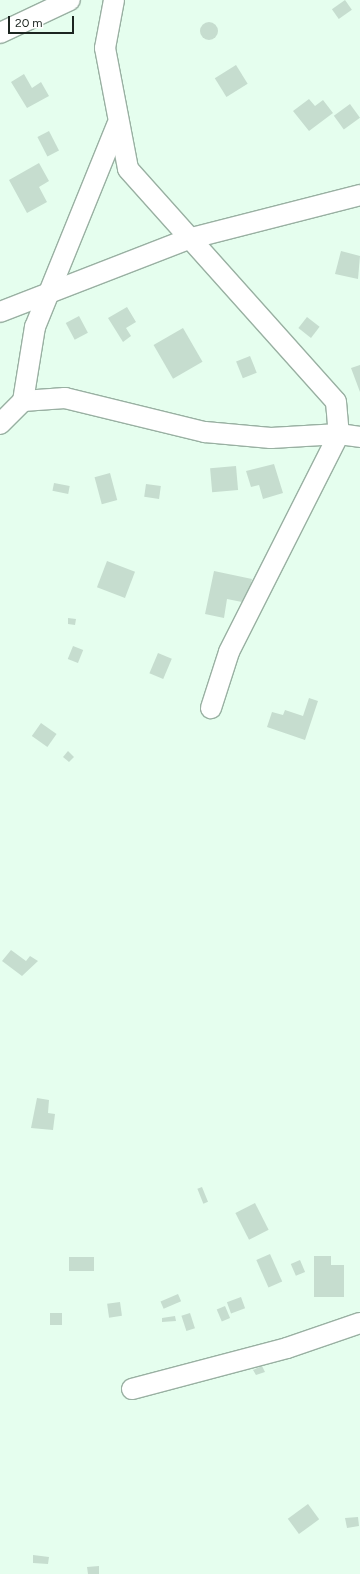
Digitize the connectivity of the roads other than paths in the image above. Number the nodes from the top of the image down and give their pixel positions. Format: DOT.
graph roads {
  1 [pos="70,0"];
  2 [pos="114,0"];
  3 [pos="0,33"];
  4 [pos="117,124"];
  5 [pos="360,195"];
  6 [pos="188,239"];
  7 [pos="46,293"];
  8 [pos="0,312"];
  9 [pos="23,401"];
  10 [pos="0,424"];
  11 [pos="339,434"];
  12 [pos="360,437"];
  13 [pos="211,708"];
  14 [pos="360,1323"];
  15 [pos="132,1388"];
  1 -- 3 [label="street"];
  2 -- 4 [label="street"];
  4 -- 6 [label="street"];
  4 -- 7 [label="street"];
  5 -- 6 [label="street"];
  6 -- 7 [label="street"];
  6 -- 11 [label="street"];
  7 -- 8 [label="street"];
  7 -- 9 [label="street"];
  9 -- 10 [label="street"];
  9 -- 11 [label="street"];
  11 -- 12 [label="street"];
  11 -- 13 [label="street"];
  14 -- 15 [label="street"];
}
